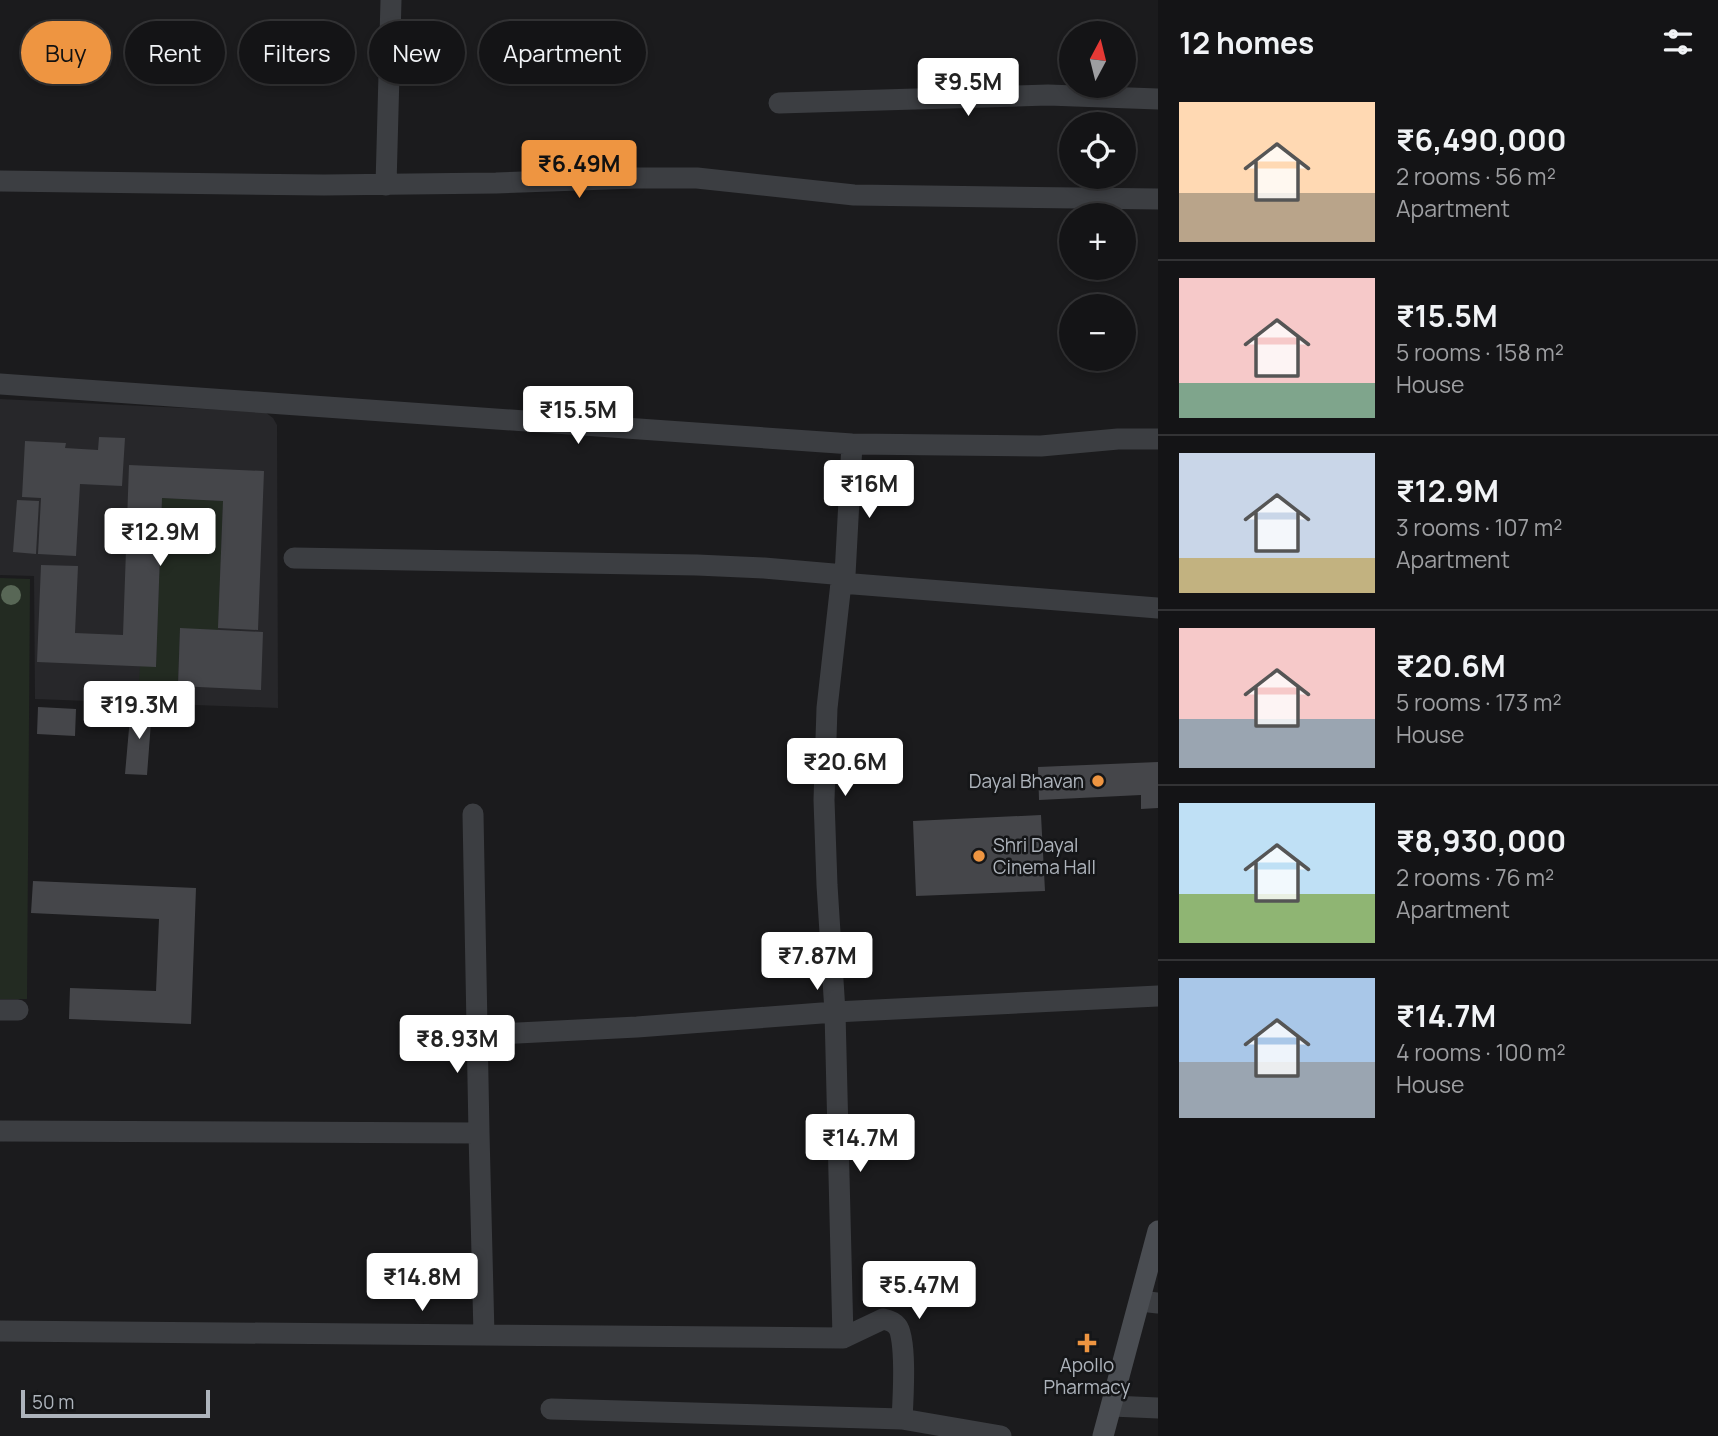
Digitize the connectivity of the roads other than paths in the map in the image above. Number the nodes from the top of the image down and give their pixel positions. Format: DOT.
graph roads {
  1 [pos="391,0"];
  2 [pos="1158,99"];
  3 [pos="779,103"];
  4 [pos="0,181"];
  5 [pos="386,185"];
  6 [pos="1158,199"];
  7 [pos="0,384"];
  8 [pos="1158,439"];
  9 [pos="852,444"];
  10 [pos="294,558"];
  11 [pos="843,579"];
  12 [pos="1158,608"];
  13 [pos="473,814"];
  14 [pos="1158,996"];
  15 [pos="835,1012"];
  16 [pos="478,1035"];
  17 [pos="0,1131"];
  18 [pos="479,1133"];
  19 [pos="1158,1231"];
  20 [pos="1149,1302"];
  21 [pos="0,1331"];
  22 [pos="484,1335"];
  23 [pos="843,1338"];
  24 [pos="1112,1406"];
  25 [pos="1158,1408"];
  26 [pos="551,1409"];
  27 [pos="902,1419"];
  28 [pos="1001,1436"];
  29 [pos="1103,1436"];
  1 -- 5 [label="street"];
  2 -- 3 [label="street"];
  4 -- 5 [label="street"];
  5 -- 6 [label="street"];
  7 -- 9 [label="street"];
  8 -- 9 [label="street"];
  9 -- 11 [label="street"];
  10 -- 11 [label="street"];
  11 -- 12 [label="street"];
  11 -- 15 [label="street"];
  13 -- 16 [label="street"];
  14 -- 15 [label="street"];
  15 -- 16 [label="street"];
  15 -- 23 [label="street"];
  16 -- 18 [label="street"];
  17 -- 18 [label="street"];
  18 -- 22 [label="street"];
  19 -- 20 [label="main road"];
  20 -- 24 [label="main road"];
  21 -- 22 [label="street"];
  22 -- 23 [label="street"];
  23 -- 27 [label="street"];
  24 -- 25 [label="street"];
  24 -- 29 [label="main road"];
  26 -- 27 [label="street"];
  27 -- 28 [label="street"];
}
